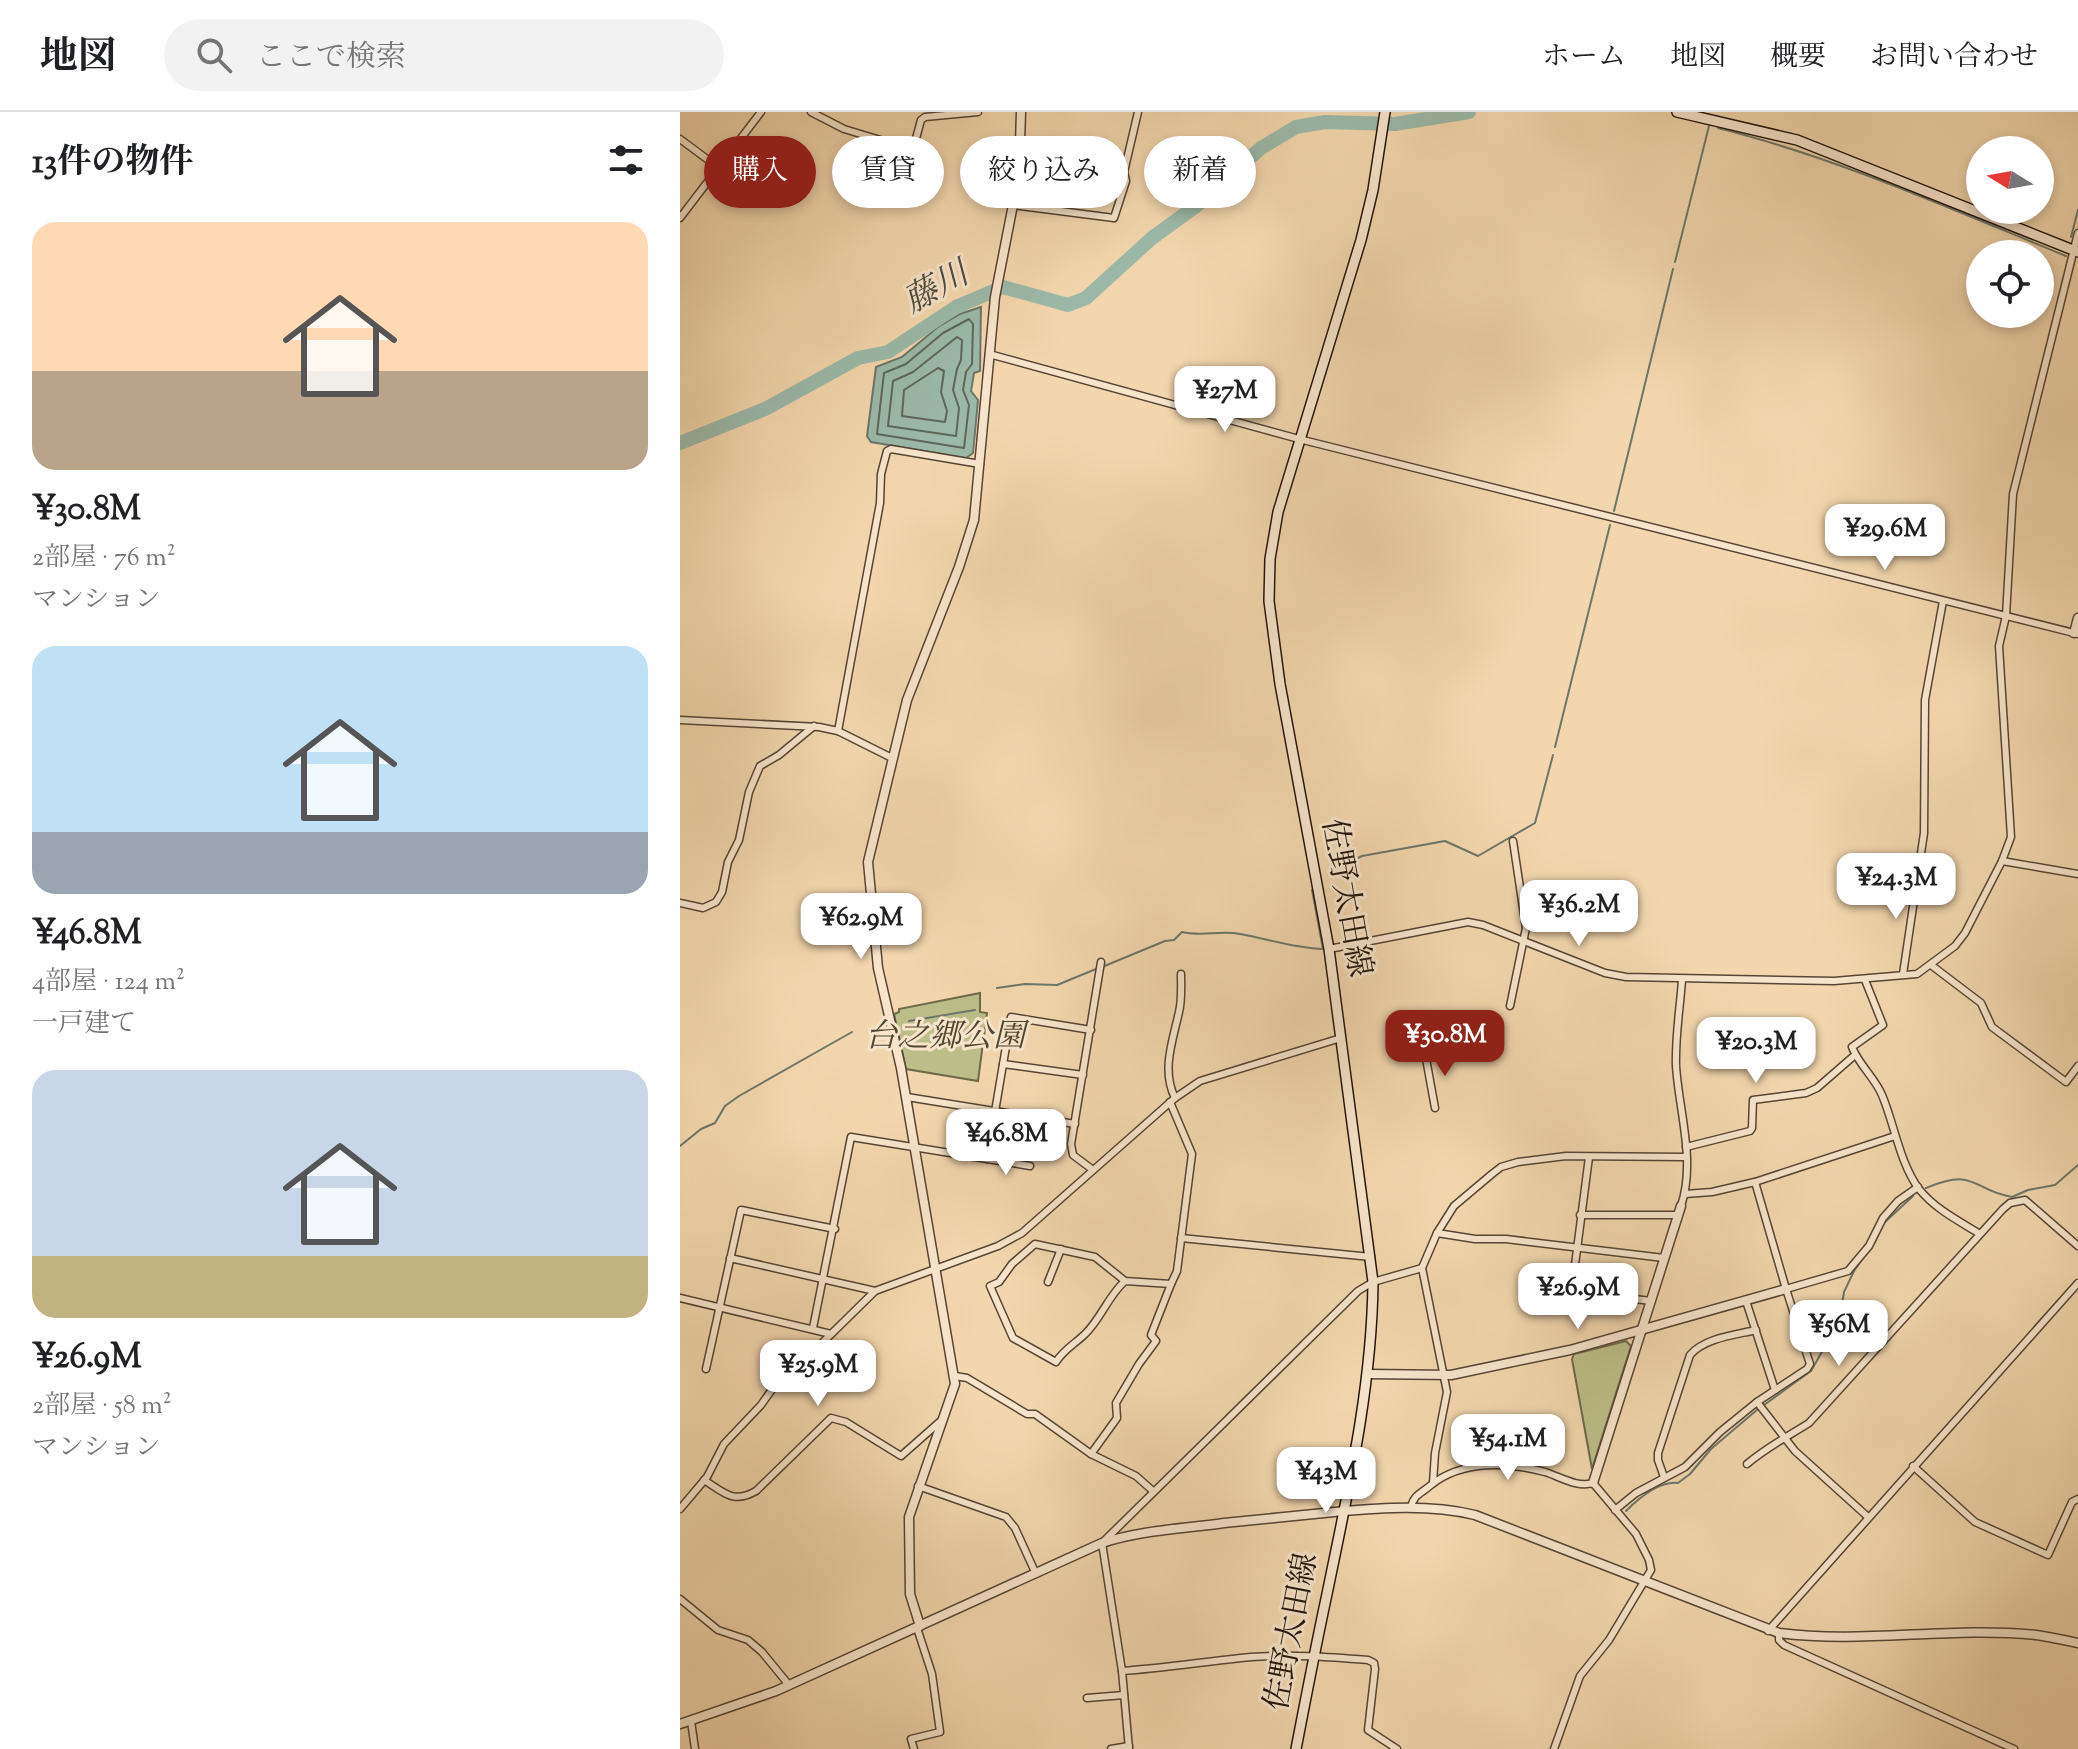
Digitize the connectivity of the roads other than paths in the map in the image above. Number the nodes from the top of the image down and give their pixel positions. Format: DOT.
graph roads {
  1 [pos="761,112"];
  2 [pos="811,112"];
  3 [pos="978,112"];
  4 [pos="1021,112"];
  5 [pos="1138,112"];
  6 [pos="1677,112"];
  7 [pos="1384,120"];
  8 [pos="743,136"];
  9 [pos="1020,136"];
  10 [pos="680,139"];
  11 [pos="1128,155"];
  12 [pos="704,157"];
  13 [pos="704,187"];
  14 [pos="1012,208"];
  15 [pos="1036,208"];
  16 [pos="1117,208"];
  17 [pos="680,218"];
  18 [pos="2078,233"];
  19 [pos="2076,251"];
  20 [pos="989,354"];
  21 [pos="1299,439"];
  22 [pos="980,464"];
  23 [pos="1943,601"];
  24 [pos="2006,616"];
  25 [pos="2078,618"];
  26 [pos="2076,634"];
  27 [pos="680,720"];
  28 [pos="814,726"];
  29 [pos="838,731"];
  30 [pos="892,758"];
  31 [pos="1513,841"];
  32 [pos="2002,861"];
  33 [pos="2078,874"];
  34 [pos="680,903"];
  35 [pos="1525,941"];
  36 [pos="1329,949"];
  37 [pos="1931,965"];
  38 [pos="1101,966"];
  39 [pos="1181,974"];
  40 [pos="1903,974"];
  41 [pos="1682,980"];
  42 [pos="1865,980"];
  43 [pos="1510,1006"];
  44 [pos="1091,1030"];
  45 [pos="1341,1038"];
  46 [pos="1425,1053"];
  47 [pos="1855,1055"];
  48 [pos="1003,1064"];
  49 [pos="2078,1066"];
  50 [pos="1083,1075"];
  51 [pos="907,1097"];
  52 [pos="1172,1100"];
  53 [pos="1435,1108"];
  54 [pos="995,1110"];
  55 [pos="1075,1124"];
  56 [pos="1895,1136"];
  57 [pos="915,1146"];
  58 [pos="1686,1147"];
  59 [pos="1589,1157"];
  60 [pos="1686,1157"];
  61 [pos="987,1159"];
  62 [pos="1030,1166"];
  63 [pos="1093,1170"];
  64 [pos="1755,1182"];
  65 [pos="1918,1187"];
  66 [pos="1685,1194"];
  67 [pos="1680,1211"];
  68 [pos="1580,1215"];
  69 [pos="835,1229"];
  70 [pos="1022,1233"];
  71 [pos="1437,1233"];
  72 [pos="1980,1234"];
  73 [pos="1181,1238"];
  74 [pos="2078,1246"];
  75 [pos="1032,1247"];
  76 [pos="1576,1248"];
  77 [pos="1061,1249"];
  78 [pos="1371,1257"];
  79 [pos="730,1258"];
  80 [pos="1664,1258"];
  81 [pos="936,1268"];
  82 [pos="1422,1268"];
  83 [pos="824,1278"];
  84 [pos="1125,1281"];
  85 [pos="1048,1282"];
  86 [pos="1373,1282"];
  87 [pos="2078,1283"];
  88 [pos="1171,1284"];
  89 [pos="1786,1289"];
  90 [pos="875,1291"];
  91 [pos="680,1298"];
  92 [pos="1651,1301"];
  93 [pos="1746,1301"];
  94 [pos="719,1307"];
  95 [pos="813,1328"];
  96 [pos="1756,1330"];
  97 [pos="1642,1331"];
  98 [pos="831,1334"];
  99 [pos="706,1369"];
  100 [pos="1368,1374"];
  101 [pos="955,1376"];
  102 [pos="1444,1376"];
  103 [pos="1775,1390"];
  104 [pos="1757,1402"];
  105 [pos="945,1416"];
  106 [pos="1784,1439"];
  107 [pos="1091,1454"];
  108 [pos="1747,1464"];
  109 [pos="1913,1466"];
  110 [pos="1664,1477"];
  111 [pos="704,1480"];
  112 [pos="1433,1483"];
  113 [pos="1593,1483"];
  114 [pos="918,1486"];
  115 [pos="1153,1491"];
  116 [pos="2078,1499"];
  117 [pos="1411,1507"];
  118 [pos="680,1509"];
  119 [pos="1615,1510"];
  120 [pos="1344,1511"];
  121 [pos="1868,1517"];
  122 [pos="1102,1543"];
  123 [pos="1036,1574"];
  124 [pos="1645,1580"];
  125 [pos="680,1599"];
  126 [pos="919,1627"];
  127 [pos="1768,1631"];
  128 [pos="1779,1633"];
  129 [pos="2078,1643"];
  130 [pos="1314,1657"];
  131 [pos="1122,1671"];
  132 [pos="789,1685"];
  133 [pos="1124,1695"];
  134 [pos="1087,1698"];
  135 [pos="691,1721"];
  136 [pos="680,1724"];
  137 [pos="1129,1748"];
  138 [pos="695,1749"];
  139 [pos="914,1749"];
  140 [pos="1111,1749"];
  141 [pos="1296,1749"];
  142 [pos="1397,1749"];
  143 [pos="1554,1749"];
  144 [pos="2014,1749"];
  1 -- 8 [label="street"];
  2 -- 3 [label="street"];
  4 -- 9 [label="street"];
  5 -- 11 [label="street"];
  6 -- 19 [label="main road"];
  7 -- 21 [label="main road, 佐野太田線"];
  10 -- 12 [label="street"];
  13 -- 17 [label="street"];
  14 -- 20 [label="street"];
  15 -- 16 [label="street"];
  18 -- 19 [label="street"];
  19 -- 24 [label="street"];
  20 -- 21 [label="street"];
  20 -- 22 [label="street"];
  21 -- 23 [label="street"];
  21 -- 36 [label="main road, 佐野太田線"];
  22 -- 29 [label="street"];
  22 -- 30 [label="street"];
  23 -- 24 [label="street"];
  23 -- 40 [label="street"];
  24 -- 26 [label="street"];
  24 -- 32 [label="street"];
  25 -- 26 [label="street"];
  27 -- 28 [label="street"];
  28 -- 29 [label="street"];
  28 -- 34 [label="street"];
  29 -- 30 [label="street"];
  30 -- 51 [label="street"];
  31 -- 35 [label="street"];
  32 -- 33 [label="street"];
  32 -- 37 [label="street"];
  35 -- 36 [label="street"];
  35 -- 41 [label="street"];
  35 -- 43 [label="street"];
  36 -- 45 [label="main road, 佐野太田線"];
  37 -- 40 [label="street"];
  37 -- 49 [label="street"];
  38 -- 44 [label="street"];
  39 -- 52 [label="street"];
  40 -- 42 [label="street"];
  41 -- 42 [label="street"];
  41 -- 58 [label="street"];
  42 -- 47 [label="street"];
  44 -- 48 [label="street"];
  44 -- 50 [label="street"];
  45 -- 52 [label="street"];
  45 -- 78 [label="main road, 佐野太田線"];
  46 -- 53 [label="street"];
  47 -- 56 [label="street"];
  47 -- 58 [label="street"];
  48 -- 50 [label="street"];
  48 -- 54 [label="street"];
  50 -- 55 [label="street"];
  51 -- 54 [label="street"];
  51 -- 57 [label="street"];
  52 -- 63 [label="street"];
  52 -- 73 [label="street"];
  54 -- 55 [label="street"];
  54 -- 61 [label="street"];
  55 -- 63 [label="street"];
  56 -- 64 [label="street"];
  56 -- 65 [label="street"];
  57 -- 61 [label="street"];
  57 -- 69 [label="street"];
  57 -- 81 [label="street"];
  58 -- 60 [label="street"];
  59 -- 60 [label="street"];
  59 -- 68 [label="street"];
  59 -- 71 [label="street"];
  60 -- 66 [label="street"];
  61 -- 62 [label="street"];
  63 -- 70 [label="street"];
  64 -- 66 [label="street"];
  64 -- 89 [label="street"];
  65 -- 72 [label="street"];
  65 -- 89 [label="street"];
  66 -- 67 [label="street"];
  67 -- 68 [label="street"];
  67 -- 80 [label="street"];
  68 -- 76 [label="street"];
  69 -- 79 [label="street"];
  69 -- 83 [label="street"];
  70 -- 75 [label="street"];
  70 -- 81 [label="street"];
  71 -- 76 [label="street"];
  71 -- 82 [label="street"];
  72 -- 74 [label="street"];
  72 -- 106 [label="street"];
  73 -- 78 [label="street"];
  73 -- 88 [label="street"];
  75 -- 77 [label="street"];
  75 -- 84 [label="street"];
  76 -- 80 [label="street"];
  76 -- 92 [label="street"];
  77 -- 84 [label="street"];
  77 -- 85 [label="street"];
  78 -- 86 [label="main road, 佐野太田線"];
  79 -- 83 [label="street"];
  79 -- 94 [label="street"];
  80 -- 92 [label="street"];
  81 -- 90 [label="street"];
  81 -- 101 [label="street"];
  82 -- 86 [label="street"];
  82 -- 102 [label="street"];
  83 -- 90 [label="street"];
  83 -- 95 [label="street"];
  84 -- 88 [label="street"];
  86 -- 100 [label="main road, 佐野太田線"];
  86 -- 115 [label="street"];
  87 -- 109 [label="street"];
  88 -- 107 [label="street"];
  89 -- 93 [label="street"];
  89 -- 103 [label="street"];
  90 -- 98 [label="street"];
  91 -- 94 [label="street"];
  92 -- 97 [label="street"];
  93 -- 96 [label="street"];
  93 -- 97 [label="street"];
  94 -- 95 [label="street"];
  94 -- 99 [label="street"];
  95 -- 98 [label="street"];
  96 -- 103 [label="street"];
  96 -- 110 [label="street"];
  97 -- 102 [label="street"];
  97 -- 113 [label="street"];
  98 -- 111 [label="street"];
  100 -- 102 [label="street"];
  100 -- 120 [label="main road, 佐野太田線"];
  101 -- 105 [label="street"];
  101 -- 107 [label="street"];
  102 -- 112 [label="street"];
  103 -- 104 [label="street"];
  104 -- 106 [label="street"];
  104 -- 110 [label="street"];
  105 -- 111 [label="street"];
  105 -- 114 [label="street"];
  106 -- 108 [label="street"];
  106 -- 121 [label="street"];
  107 -- 115 [label="street"];
  109 -- 116 [label="street"];
  109 -- 121 [label="street"];
  110 -- 119 [label="street"];
  111 -- 118 [label="street"];
  112 -- 113 [label="street"];
  112 -- 117 [label="street"];
  113 -- 119 [label="street"];
  114 -- 123 [label="street"];
  114 -- 126 [label="street"];
  115 -- 122 [label="street"];
  117 -- 120 [label="street"];
  117 -- 124 [label="street"];
  119 -- 124 [label="street"];
  120 -- 122 [label="street"];
  120 -- 130 [label="main road, 佐野太田線"];
  121 -- 127 [label="street"];
  122 -- 123 [label="street"];
  122 -- 131 [label="street"];
  123 -- 126 [label="street"];
  124 -- 127 [label="street"];
  124 -- 143 [label="street"];
  125 -- 132 [label="street"];
  126 -- 132 [label="street"];
  126 -- 139 [label="street"];
  127 -- 128 [label="street"];
  128 -- 129 [label="street"];
  128 -- 144 [label="street"];
  130 -- 131 [label="street"];
  130 -- 141 [label="main road, 佐野太田線"];
  130 -- 142 [label="street"];
  131 -- 133 [label="street"];
  132 -- 135 [label="street"];
  133 -- 134 [label="street"];
  133 -- 137 [label="street"];
  135 -- 136 [label="street"];
  135 -- 138 [label="street"];
  137 -- 140 [label="street"];
}
